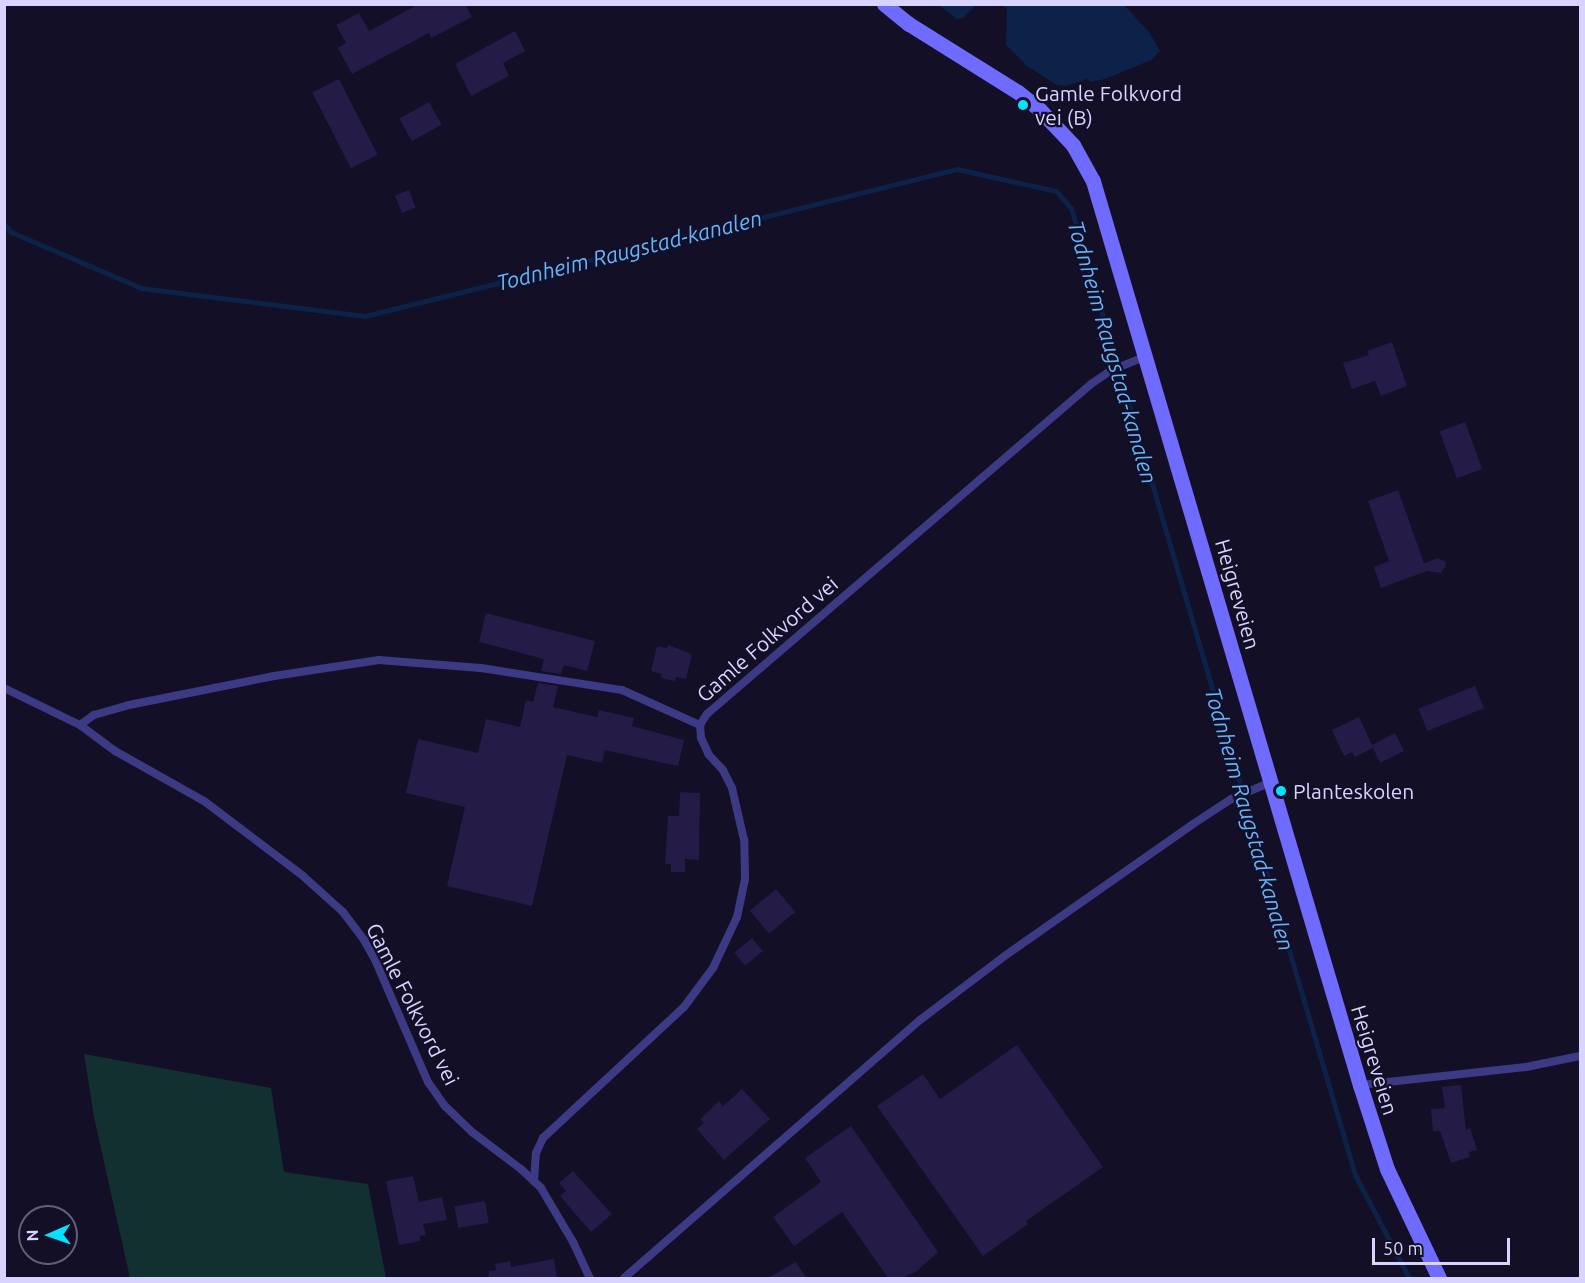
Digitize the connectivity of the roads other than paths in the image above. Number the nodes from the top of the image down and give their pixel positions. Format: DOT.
graph roads {
  1 [pos="884,5"];
  2 [pos="1146,356"];
  3 [pos="4,688"];
  4 [pos="80,725"];
  5 [pos="700,725"];
  6 [pos="1271,782"];
  7 [pos="1581,1056"];
  8 [pos="1360,1084"];
  9 [pos="534,1181"];
  10 [pos="590,1278"];
  11 [pos="624,1278"];
  12 [pos="1439,1278"];
  1 -- 2 [label="main road, Heigreveien"];
  2 -- 5 [label="lane, Gamle Folkvord vei"];
  2 -- 6 [label="main road, Heigreveien"];
  3 -- 4 [label="lane, Gamle Folkvord vei"];
  4 -- 5 [label="lane"];
  4 -- 9 [label="lane, Gamle Folkvord vei"];
  5 -- 9 [label="lane, Gamle Folkvord vei"];
  6 -- 8 [label="main road, Heigreveien"];
  6 -- 11 [label="lane"];
  7 -- 8 [label="lane"];
  8 -- 12 [label="main road, Heigreveien"];
  9 -- 10 [label="lane, Gamle Folkvord vei"];
}
